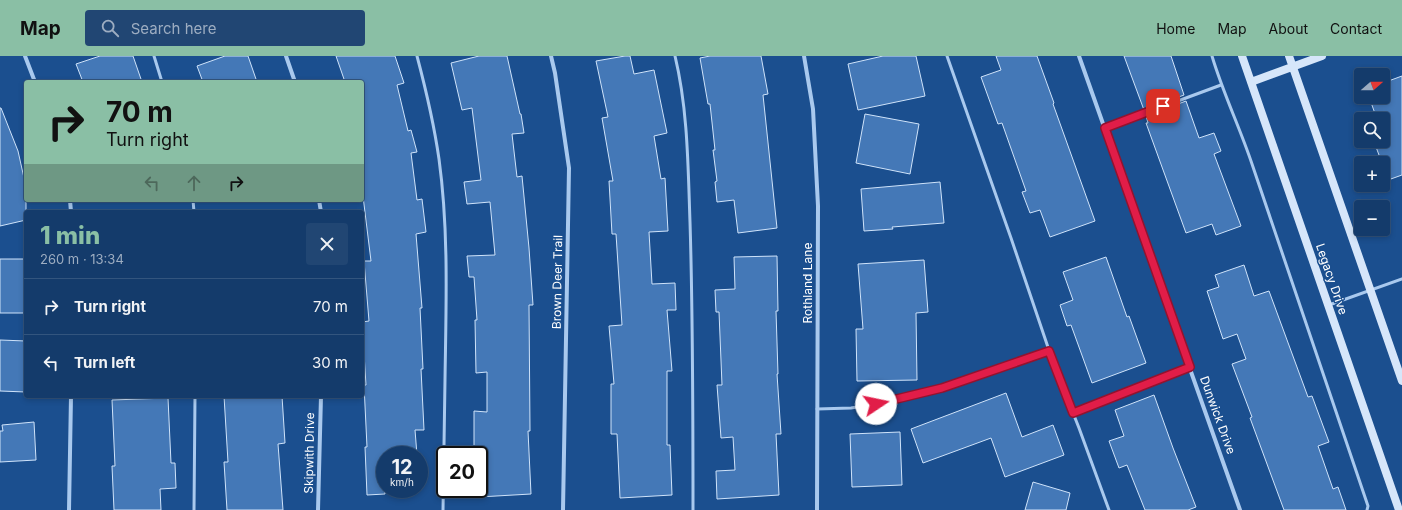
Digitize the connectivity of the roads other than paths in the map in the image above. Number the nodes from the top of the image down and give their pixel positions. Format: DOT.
graph roads {
  1 [pos="26,56"];
  2 [pos="154,56"];
  3 [pos="286,56"];
  4 [pos="417,56"];
  5 [pos="551,56"];
  6 [pos="675,56"];
  7 [pos="804,56"];
  8 [pos="947,56"];
  9 [pos="1079,56"];
  10 [pos="1212,56"];
  11 [pos="1242,56"];
  12 [pos="1289,56"];
  13 [pos="1322,56"];
  14 [pos="1293,67"];
  15 [pos="34,80"];
  16 [pos="161,80"];
  17 [pos="294,80"];
  18 [pos="1251,82"];
  19 [pos="1221,85"];
  20 [pos="1105,128"];
  21 [pos="1402,279"];
  22 [pos="1370,290"];
  23 [pos="1328,306"];
  24 [pos="1049,351"];
  25 [pos="1190,367"];
  26 [pos="1402,381"];
  27 [pos="71,398"];
  28 [pos="195,398"];
  29 [pos="320,398"];
  30 [pos="817,409"];
  31 [pos="1073,413"];
  32 [pos="69,510"];
  33 [pos="194,510"];
  34 [pos="318,510"];
  35 [pos="443,510"];
  36 [pos="563,510"];
  37 [pos="693,510"];
  38 [pos="817,510"];
  39 [pos="1109,510"];
  40 [pos="1240,510"];
  41 [pos="1367,510"];
  42 [pos="1399,510"];
  1 -- 15 [label="street"];
  2 -- 16 [label="lane"];
  3 -- 17 [label="street"];
  4 -- 35 [label="lane"];
  5 -- 36 [label="street, Brown Deer Trail"];
  6 -- 37 [label="lane"];
  7 -- 30 [label="street, Rothland Lane"];
  8 -- 24 [label="lane"];
  9 -- 20 [label="street, Dunwick Drive"];
  10 -- 19 [label="lane"];
  11 -- 18 [label="main road, Legacy Drive"];
  12 -- 14 [label="main road"];
  13 -- 14 [label="main road"];
  14 -- 18 [label="main road"];
  14 -- 22 [label="main road"];
  18 -- 23 [label="main road, Legacy Drive"];
  19 -- 20 [label="lane"];
  19 -- 41 [label="lane"];
  20 -- 25 [label="street, Dunwick Drive"];
  21 -- 22 [label="lane"];
  22 -- 23 [label="lane"];
  22 -- 26 [label="main road"];
  23 -- 42 [label="main road, Legacy Drive"];
  24 -- 30 [label="lane"];
  24 -- 31 [label="lane"];
  25 -- 31 [label="lane"];
  25 -- 40 [label="street, Dunwick Drive"];
  27 -- 32 [label="street"];
  28 -- 33 [label="lane"];
  29 -- 34 [label="street, Skipwith Drive"];
  30 -- 38 [label="street, Rothland Lane"];
  31 -- 39 [label="lane"];
}
